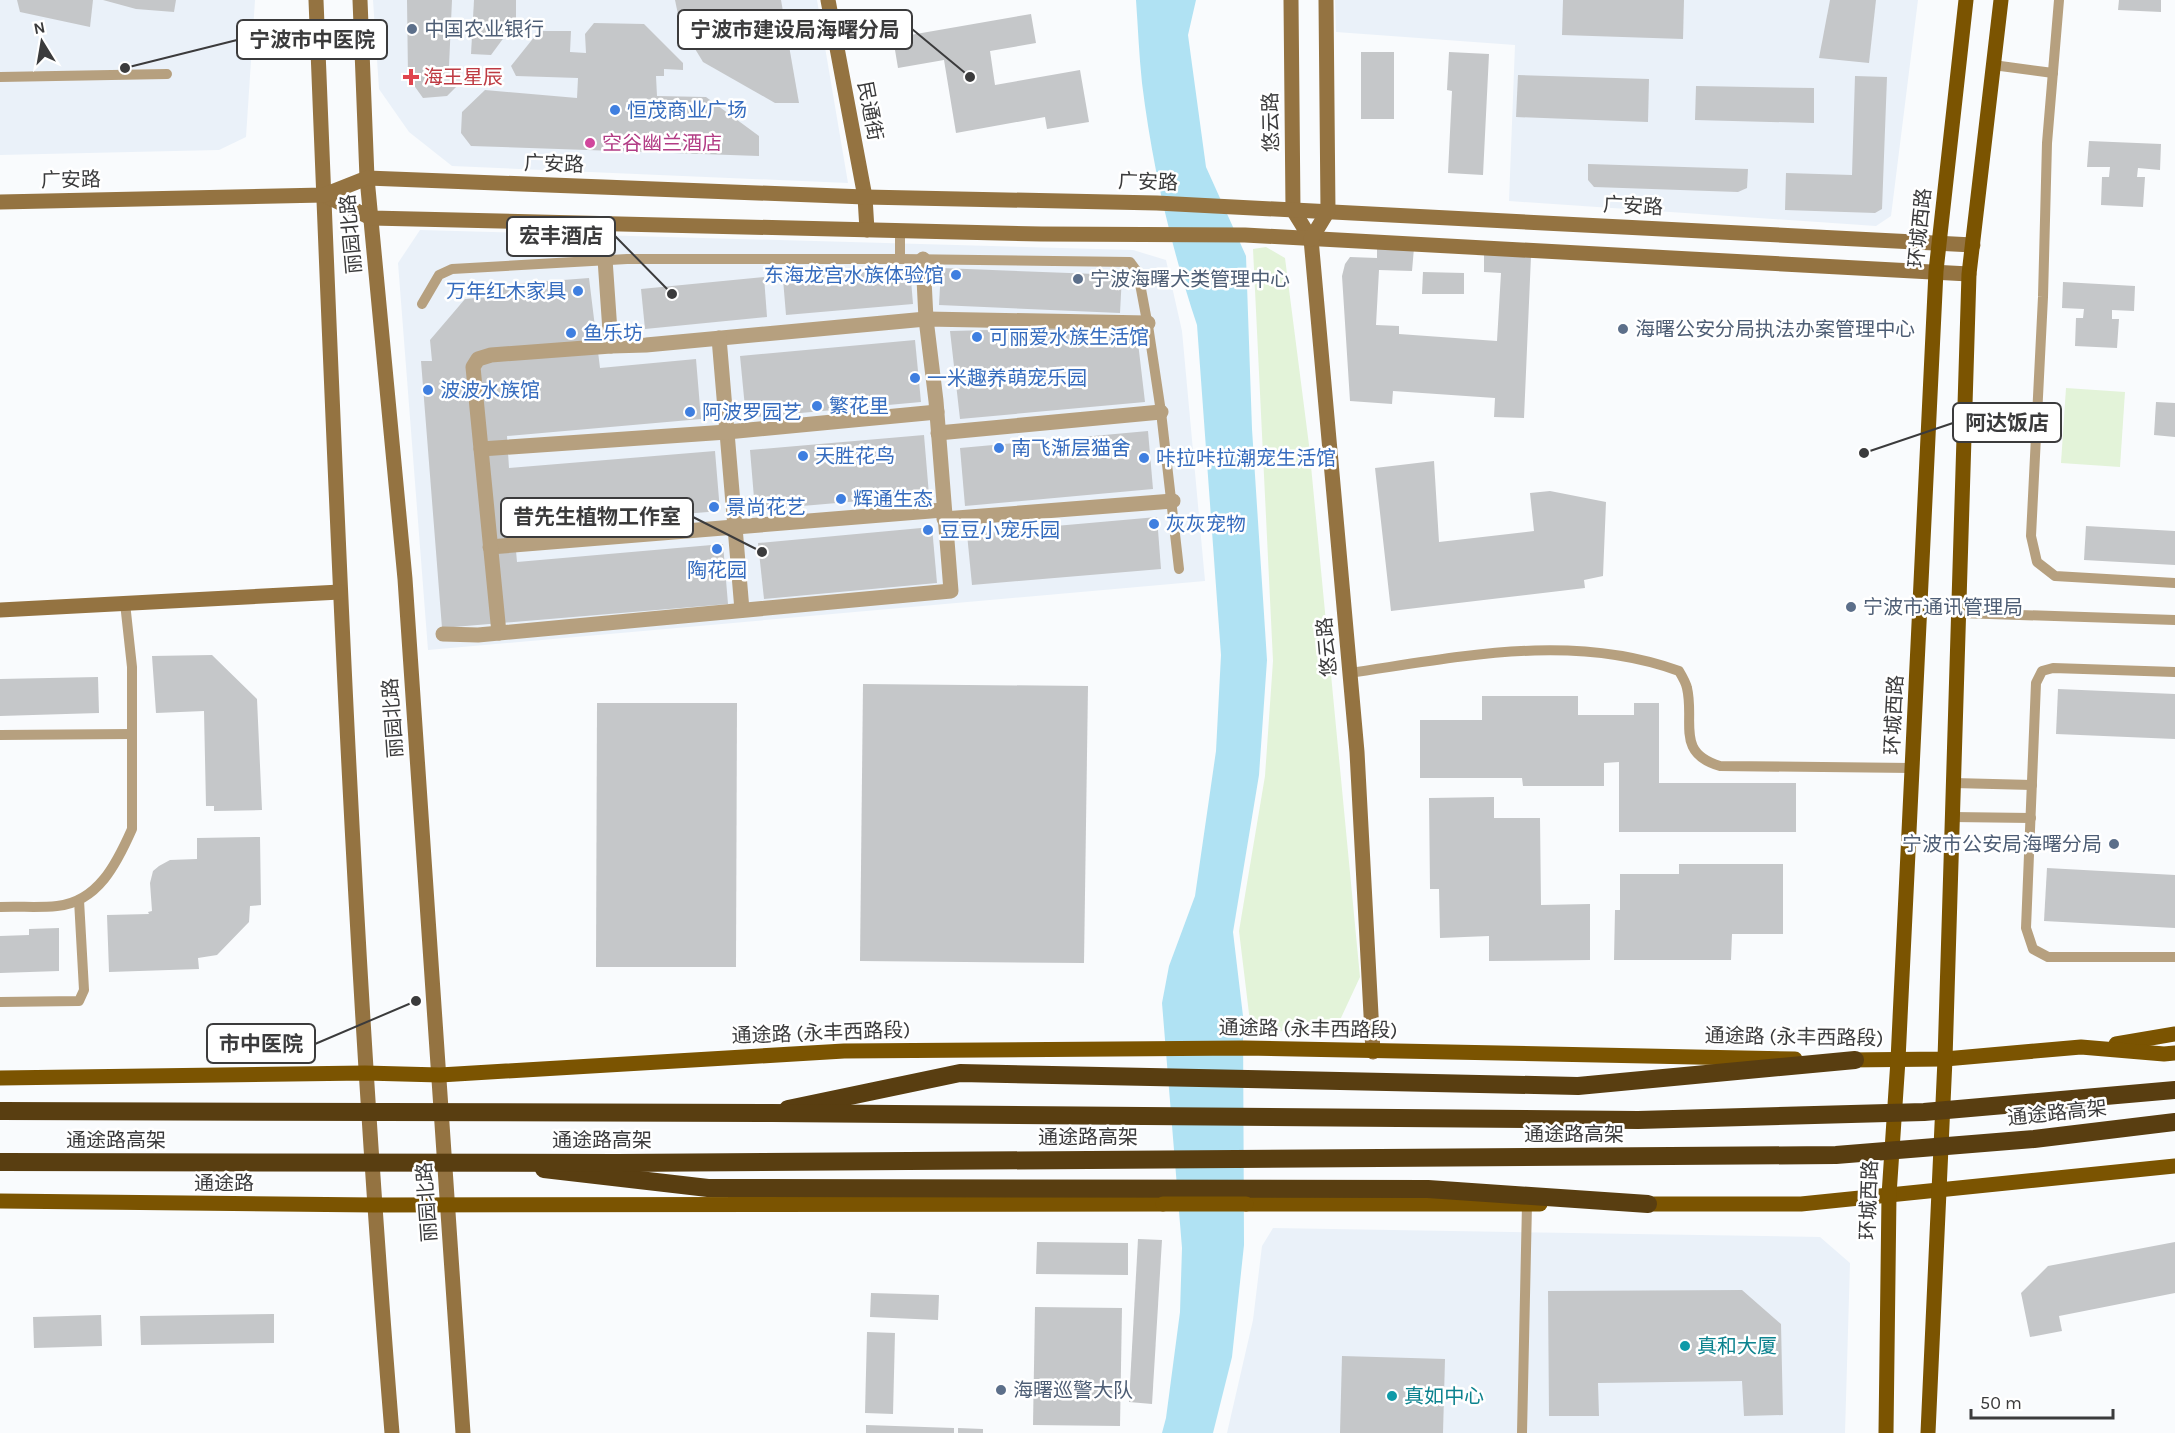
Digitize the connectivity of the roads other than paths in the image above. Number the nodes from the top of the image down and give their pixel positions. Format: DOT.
graph roads {
  1 [pos="316,0"];
  2 [pos="360,0"];
  3 [pos="828,0"];
  4 [pos="1291,0"];
  5 [pos="1326,0"];
  6 [pos="1966,0"];
  7 [pos="2001,0"];
  8 [pos="2059,0"];
  9 [pos="1993,66"];
  10 [pos="2053,73"];
  11 [pos="167,74"];
  12 [pos="0,77"];
  13 [pos="367,178"];
  14 [pos="324,195"];
  15 [pos="865,197"];
  16 [pos="0,202"];
  17 [pos="1293,210"];
  18 [pos="1328,211"];
  19 [pos="371,218"];
  20 [pos="867,230"];
  21 [pos="900,231"];
  22 [pos="1311,239"];
  23 [pos="1939,243"];
  24 [pos="1973,245"];
  25 [pos="900,259"];
  26 [pos="923,259"];
  27 [pos="605,260"];
  28 [pos="1936,271"];
  29 [pos="1969,274"];
  30 [pos="422,304"];
  31 [pos="926,319"];
  32 [pos="1148,322"];
  33 [pos="719,338"];
  34 [pos="611,346"];
  35 [pos="937,412"];
  36 [pos="1161,412"];
  37 [pos="727,432"];
  38 [pos="938,434"];
  39 [pos="481,449"];
  40 [pos="1173,501"];
  41 [pos="944,515"];
  42 [pos="735,527"];
  43 [pos="490,548"];
  44 [pos="1179,569"];
  45 [pos="2175,583"];
  46 [pos="340,592"];
  47 [pos="125,603"];
  48 [pos="0,610"];
  49 [pos="742,610"];
  50 [pos="1960,613"];
  51 [pos="2175,620"];
  52 [pos="499,633"];
  53 [pos="443,634"];
  54 [pos="2175,672"];
  55 [pos="1350,673"];
  56 [pos="132,734"];
  57 [pos="0,735"];
  58 [pos="1912,768"];
  59 [pos="1954,783"];
  60 [pos="2032,785"];
  61 [pos="1953,817"];
  62 [pos="2031,818"];
  63 [pos="79,900"];
  64 [pos="0,907"];
  65 [pos="2175,957"];
  66 [pos="0,1002"];
  67 [pos="2175,1034"];
  68 [pos="2081,1047"];
  69 [pos="1373,1052"];
  70 [pos="2175,1053"];
  71 [pos="1898,1059"];
  72 [pos="1945,1059"];
  73 [pos="1855,1060"];
  74 [pos="365,1073"];
  75 [pos="440,1075"];
  76 [pos="0,1078"];
  77 [pos="2175,1090"];
  78 [pos="0,1111"];
  79 [pos="772,1113"];
  80 [pos="2175,1122"];
  81 [pos="0,1162"];
  82 [pos="485,1162"];
  83 [pos="2175,1166"];
  84 [pos="1941,1190"];
  85 [pos="1889,1195"];
  86 [pos="0,1201"];
  87 [pos="448,1204"];
  88 [pos="1527,1204"];
  89 [pos="1648,1204"];
  90 [pos="374,1205"];
  91 [pos="392,1433"];
  92 [pos="463,1433"];
  93 [pos="1522,1433"];
  94 [pos="1886,1433"];
  95 [pos="1929,1433"];
  1 -- 14 [label="street, 丽园北路"];
  2 -- 13 [label="street, 丽园北路"];
  3 -- 15 [label="street, 民通街"];
  4 -- 17 [label="street, 悠云路"];
  5 -- 18 [label="street"];
  6 -- 23 [label="main road, 环城西路"];
  7 -- 9 [label="main road"];
  8 -- 10 [label="lane"];
  9 -- 10 [label="lane"];
  9 -- 24 [label="main road"];
  10 -- 45 [label="lane"];
  11 -- 12 [label="lane"];
  13 -- 14 [label="street, 广安路"];
  13 -- 15 [label="street, 广安路"];
  13 -- 19 [label="street, 丽园北路"];
  14 -- 16 [label="street, 广安路"];
  14 -- 19 [label="street, 广安路"];
  14 -- 46 [label="street, 丽园北路"];
  15 -- 17 [label="street, 广安路"];
  15 -- 20 [label="street, 民通街"];
  17 -- 18 [label="street, 广安路"];
  17 -- 22 [label="street, 悠云路"];
  18 -- 22 [label="street"];
  18 -- 23 [label="street, 广安路"];
  19 -- 20 [label="street, 广安路"];
  19 -- 75 [label="street, 丽园北路"];
  20 -- 21 [label="street, 广安路"];
  21 -- 22 [label="street, 广安路"];
  21 -- 25 [label="lane"];
  22 -- 28 [label="street, 广安路"];
  22 -- 55 [label="street, 悠云路"];
  23 -- 24 [label="street, 广安路"];
  23 -- 28 [label="main road, 环城西路"];
  24 -- 29 [label="main road"];
  25 -- 26 [label="lane"];
  25 -- 27 [label="lane"];
  26 -- 31 [label="street"];
  26 -- 32 [label="lane"];
  27 -- 30 [label="lane"];
  27 -- 34 [label="street"];
  28 -- 29 [label="street, 广安路"];
  28 -- 58 [label="main road, 环城西路"];
  29 -- 50 [label="main road"];
  31 -- 32 [label="street"];
  31 -- 33 [label="street"];
  31 -- 35 [label="street"];
  32 -- 36 [label="lane"];
  33 -- 34 [label="street"];
  33 -- 37 [label="street"];
  34 -- 39 [label="street"];
  35 -- 37 [label="street"];
  35 -- 38 [label="street"];
  36 -- 38 [label="street"];
  36 -- 40 [label="lane"];
  37 -- 39 [label="street"];
  37 -- 42 [label="street"];
  38 -- 41 [label="street"];
  39 -- 43 [label="street"];
  40 -- 41 [label="street"];
  40 -- 44 [label="lane"];
  41 -- 42 [label="street"];
  41 -- 49 [label="street"];
  42 -- 43 [label="street"];
  42 -- 49 [label="street"];
  43 -- 52 [label="street"];
  46 -- 47 [label="street"];
  46 -- 74 [label="street, 丽园北路"];
  47 -- 48 [label="street"];
  47 -- 56 [label="lane"];
  49 -- 52 [label="street"];
  50 -- 51 [label="lane"];
  50 -- 59 [label="main road"];
  52 -- 53 [label="street"];
  54 -- 60 [label="lane"];
  55 -- 58 [label="lane"];
  55 -- 69 [label="street, 悠云路"];
  56 -- 57 [label="lane"];
  56 -- 63 [label="lane"];
  58 -- 71 [label="main road, 环城西路"];
  59 -- 60 [label="lane"];
  59 -- 61 [label="main road"];
  60 -- 62 [label="lane"];
  61 -- 62 [label="lane"];
  61 -- 72 [label="main road"];
  62 -- 65 [label="lane"];
  63 -- 64 [label="lane"];
  63 -- 66 [label="lane"];
  67 -- 68 [label="main road"];
  68 -- 70 [label="main road, 通途路 (永丰西路段)"];
  68 -- 72 [label="main road, 通途路 (永丰西路段)"];
  69 -- 73 [label="main road, 通途路 (永丰西路段)"];
  69 -- 75 [label="main road, 通途路 (永丰西路段)"];
  71 -- 72 [label="main road, 通途路 (永丰西路段)"];
  71 -- 73 [label="main road, 通途路 (永丰西路段)"];
  71 -- 85 [label="main road, 环城西路"];
  72 -- 84 [label="main road"];
  73 -- 79 [label="highway, bridge"];
  74 -- 75 [label="main road"];
  74 -- 76 [label="main road"];
  74 -- 90 [label="street, 丽园北路"];
  75 -- 87 [label="street, 丽园北路"];
  77 -- 79 [label="highway, 通途路高架, bridge"];
  78 -- 79 [label="highway, 通途路高架, bridge"];
  80 -- 82 [label="highway, 通途路高架, bridge"];
  81 -- 82 [label="highway, 通途路高架, bridge"];
  82 -- 89 [label="highway, bridge"];
  83 -- 84 [label="main road"];
  84 -- 85 [label="main road"];
  84 -- 95 [label="main road"];
  85 -- 89 [label="main road"];
  85 -- 94 [label="main road, 环城西路"];
  86 -- 90 [label="main road, 通途路"];
  87 -- 88 [label="main road, bridge"];
  87 -- 90 [label="main road, 通途路"];
  87 -- 92 [label="street, 丽园北路"];
  88 -- 89 [label="main road"];
  88 -- 93 [label="lane"];
  90 -- 91 [label="street, 丽园北路"];
}
